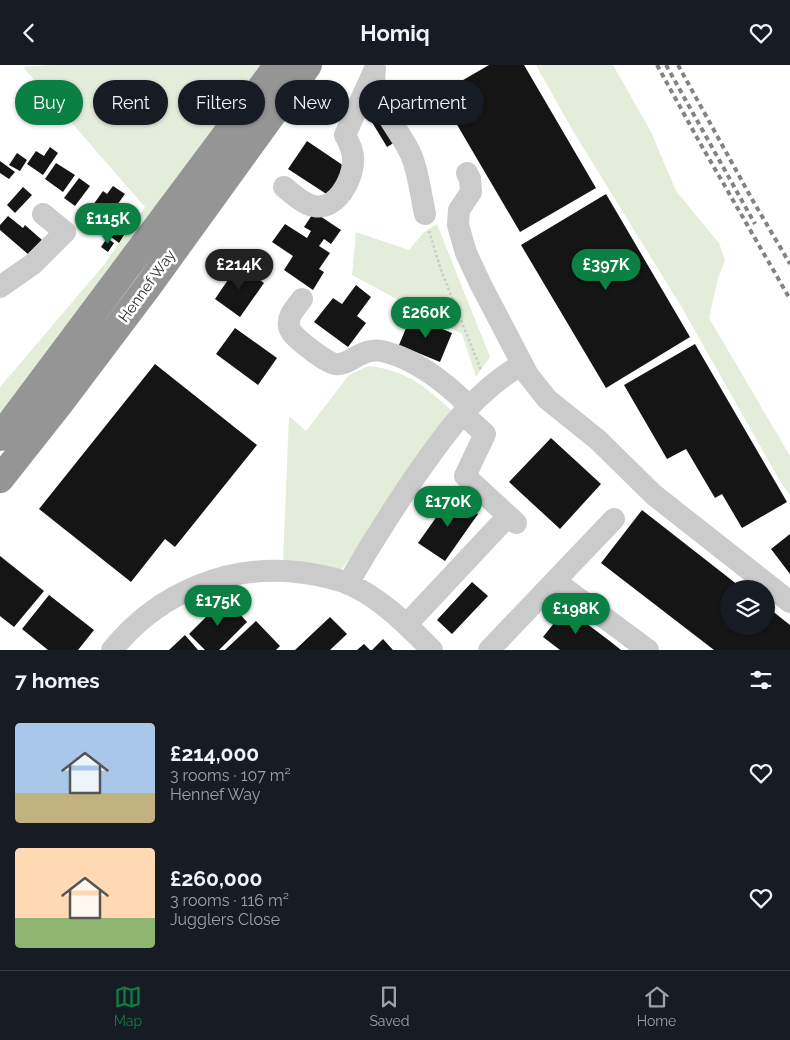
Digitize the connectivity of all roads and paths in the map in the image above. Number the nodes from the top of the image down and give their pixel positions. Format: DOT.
graph roads {
  1 [pos="278,65"];
  2 [pos="308,65"];
  3 [pos="375,68"];
  4 [pos="467,173"];
  5 [pos="284,187"];
  6 [pos="43,214"];
  7 [pos="425,215"];
  8 [pos="0,287"];
  9 [pos="302,299"];
  10 [pos="521,365"];
  11 [pos="489,387"];
  12 [pos="466,410"];
  13 [pos="0,437"];
  14 [pos="0,479"];
  15 [pos="614,519"];
  16 [pos="555,581"];
  17 [pos="348,584"];
  18 [pos="790,601"];
  19 [pos="407,624"];
  20 [pos="429,649"];
  21 [pos="112,650"];
  22 [pos="489,650"];
  23 [pos="648,650"];
  1 -- 13 [label="highway, Hennef Way"];
  2 -- 14 [label="highway, Hennef Way"];
  3 -- 5 [label="street"];
  3 -- 7 [label="street"];
  4 -- 10 [label="street"];
  6 -- 8 [label="street"];
  7 -- 11 [label="path"];
  9 -- 12 [label="street"];
  10 -- 11 [label="street"];
  10 -- 18 [label="street"];
  11 -- 12 [label="street"];
  12 -- 17 [label="street"];
  12 -- 19 [label="street"];
  15 -- 16 [label="street"];
  16 -- 22 [label="street"];
  16 -- 23 [label="street"];
  17 -- 19 [label="street"];
  17 -- 21 [label="street"];
  19 -- 20 [label="street"];
}
